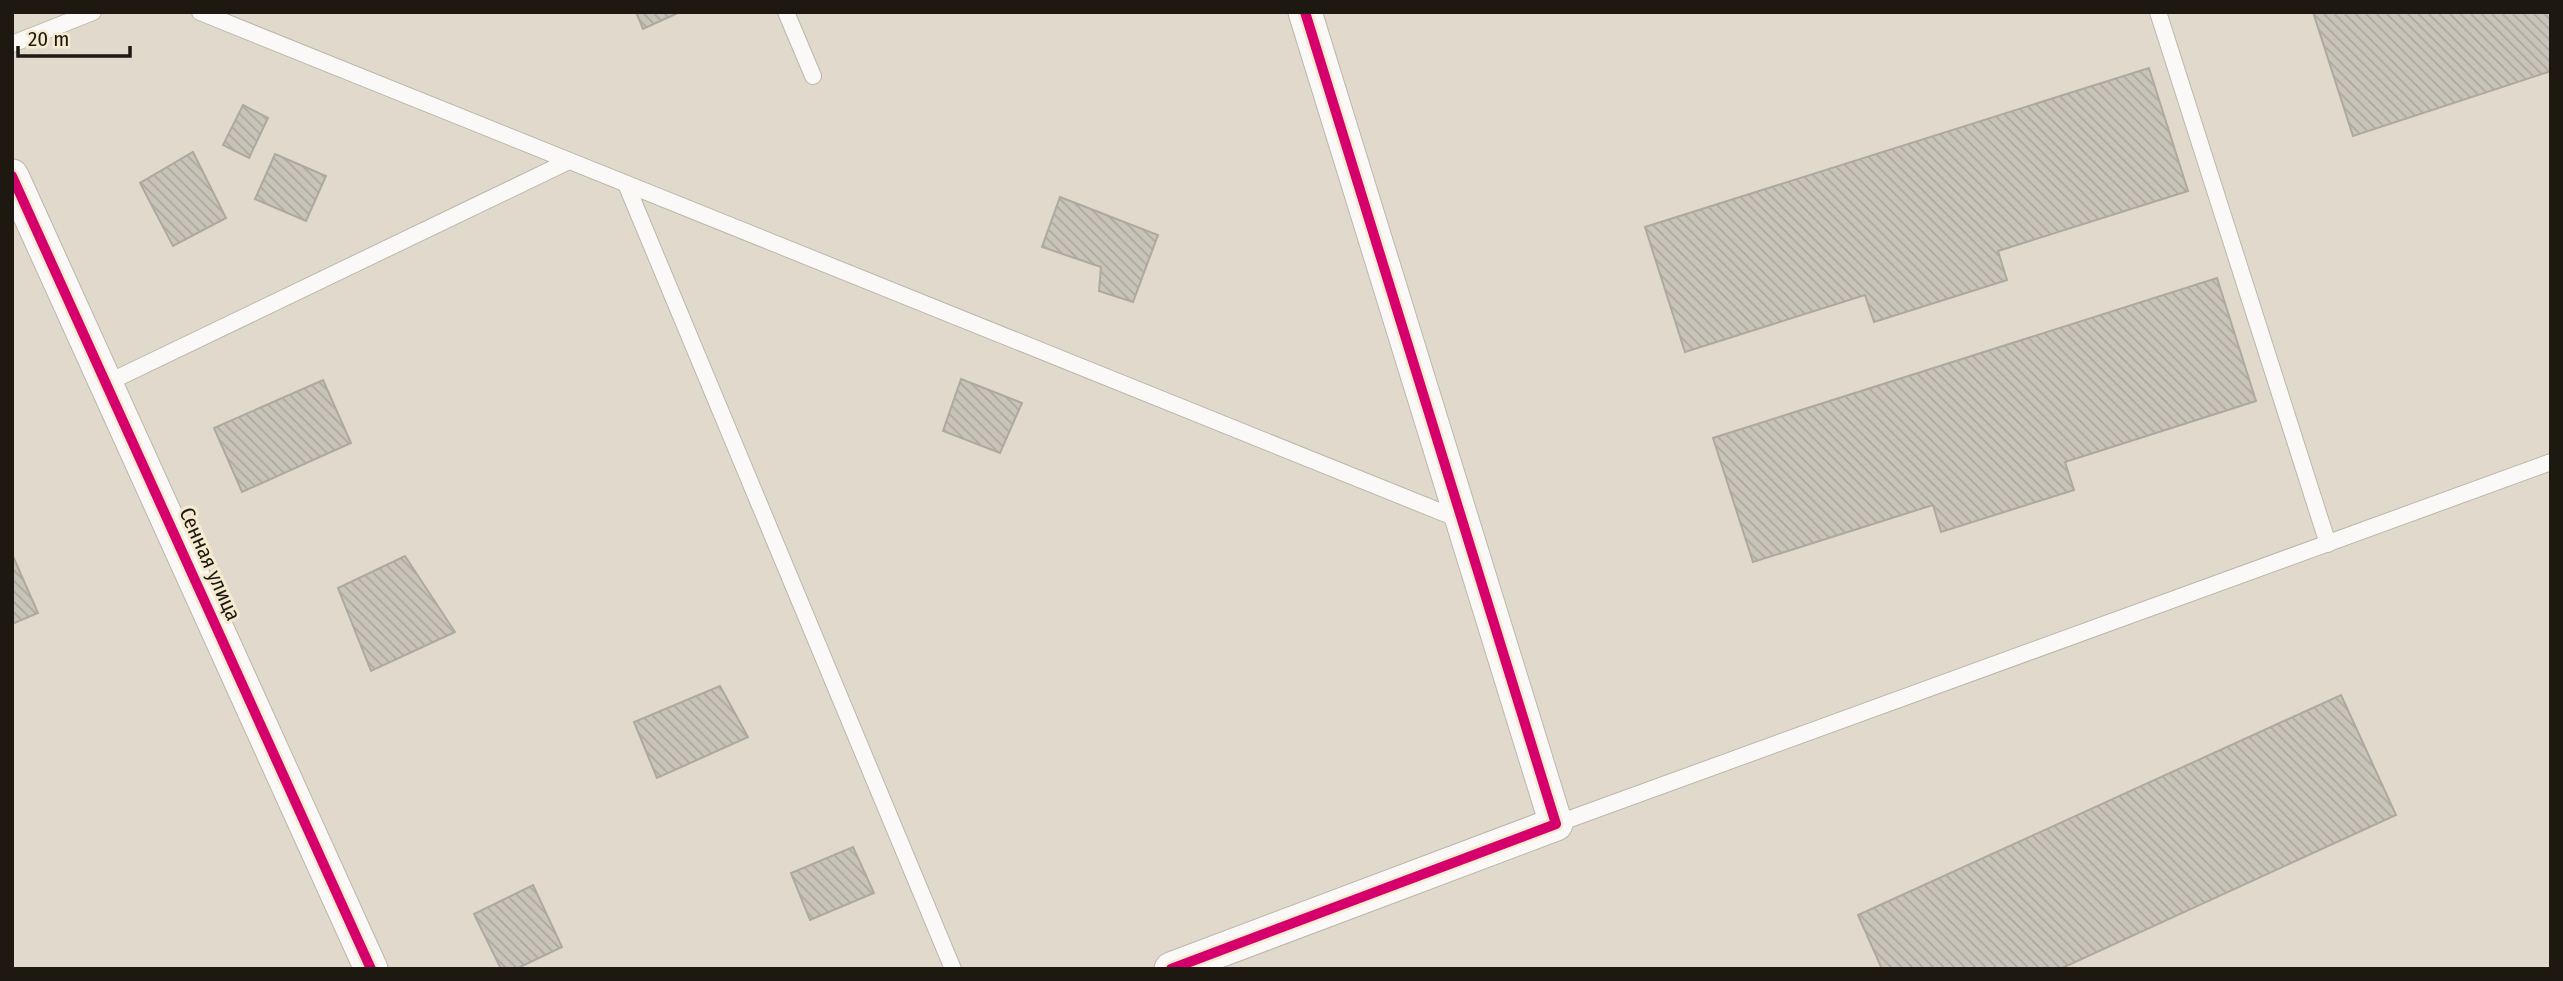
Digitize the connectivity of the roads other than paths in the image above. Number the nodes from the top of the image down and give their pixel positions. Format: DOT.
graph roads {
  1 [pos="93,12"];
  2 [pos="200,12"];
  3 [pos="786,12"];
  4 [pos="1305,12"];
  5 [pos="2158,12"];
  6 [pos="12,44"];
  7 [pos="813,76"];
  8 [pos="569,161"];
  9 [pos="12,176"];
  10 [pos="626,184"];
  11 [pos="107,383"];
  12 [pos="2551,462"];
  13 [pos="1462,520"];
  14 [pos="2328,544"];
  15 [pos="1556,824"];
  16 [pos="370,969"];
  17 [pos="953,969"];
  18 [pos="1171,969"];
  1 -- 6 [label="lane"];
  2 -- 8 [label="lane"];
  3 -- 7 [label="lane"];
  4 -- 13 [label="street"];
  5 -- 14 [label="lane"];
  8 -- 10 [label="lane"];
  8 -- 11 [label="lane"];
  9 -- 11 [label="street, Сенная улица"];
  10 -- 13 [label="lane"];
  10 -- 17 [label="lane"];
  11 -- 16 [label="street, Сенная улица"];
  12 -- 14 [label="lane"];
  13 -- 15 [label="street"];
  14 -- 15 [label="lane"];
  15 -- 18 [label="street"];
}
